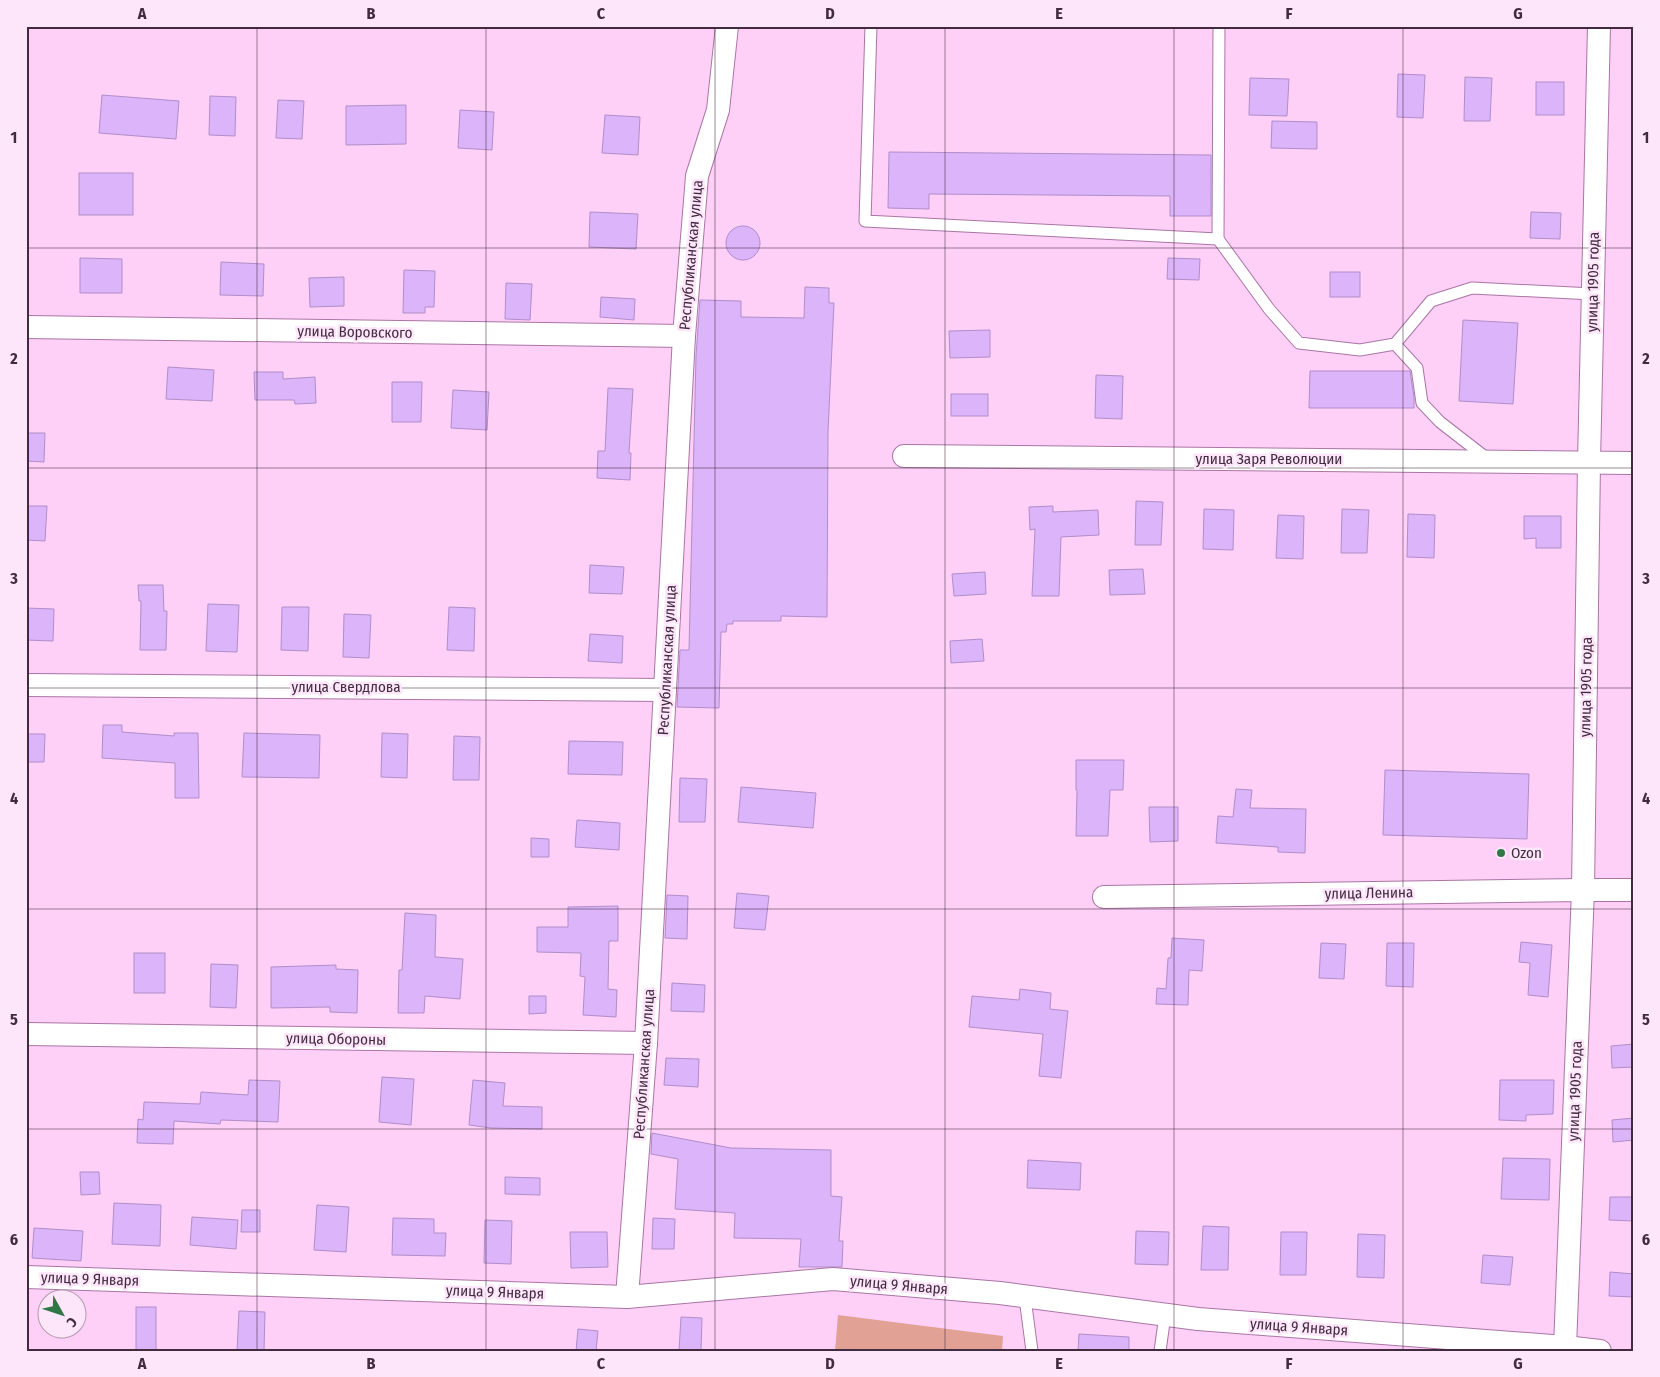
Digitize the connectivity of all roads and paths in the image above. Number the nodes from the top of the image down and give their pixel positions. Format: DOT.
graph roads {
  1 [pos="727,26"];
  2 [pos="871,26"];
  3 [pos="1219,26"];
  4 [pos="1599,26"];
  5 [pos="1218,239"];
  6 [pos="1593,294"];
  7 [pos="26,327"];
  8 [pos="684,336"];
  9 [pos="1395,344"];
  10 [pos="904,456"];
  11 [pos="1491,461"];
  12 [pos="1589,462"];
  13 [pos="1634,463"];
  14 [pos="26,685"];
  15 [pos="665,690"];
  16 [pos="1584,890"];
  17 [pos="1634,890"];
  18 [pos="1104,897"];
  19 [pos="26,1034"];
  20 [pos="646,1043"];
  21 [pos="26,1277"];
  22 [pos="627,1297"];
  23 [pos="1025,1298"];
  24 [pos="1165,1315"];
  25 [pos="1565,1349"];
  26 [pos="1032,1351"];
  27 [pos="1160,1351"];
  28 [pos="1600,1351"];
  1 -- 8 [label="street, Республиканская улица"];
  2 -- 5 [label="lane"];
  3 -- 5 [label="lane"];
  4 -- 6 [label="street, улица 1905 года"];
  5 -- 9 [label="lane"];
  6 -- 9 [label="lane"];
  6 -- 12 [label="street, улица 1905 года"];
  7 -- 8 [label="street, улица Воровского"];
  8 -- 15 [label="street, Республиканская улица"];
  9 -- 11 [label="lane"];
  10 -- 11 [label="street, улица Заря Революции"];
  11 -- 12 [label="street, улица Заря Революции"];
  12 -- 13 [label="street, улица Заря Революции"];
  12 -- 16 [label="street, улица 1905 года"];
  14 -- 15 [label="street, улица Свердлова"];
  15 -- 20 [label="street, Республиканская улица"];
  16 -- 17 [label="street, улица Ленина"];
  16 -- 18 [label="street, улица Ленина"];
  16 -- 25 [label="street, улица 1905 года"];
  19 -- 20 [label="street, улица Обороны"];
  20 -- 22 [label="street, Республиканская улица"];
  21 -- 22 [label="street, улица 9 Января"];
  22 -- 23 [label="street, улица 9 Января"];
  23 -- 24 [label="street, улица 9 Января"];
  23 -- 26 [label="lane"];
  24 -- 25 [label="street, улица 9 Января"];
  24 -- 27 [label="lane"];
  25 -- 28 [label="street, улица 9 Января"];
}
